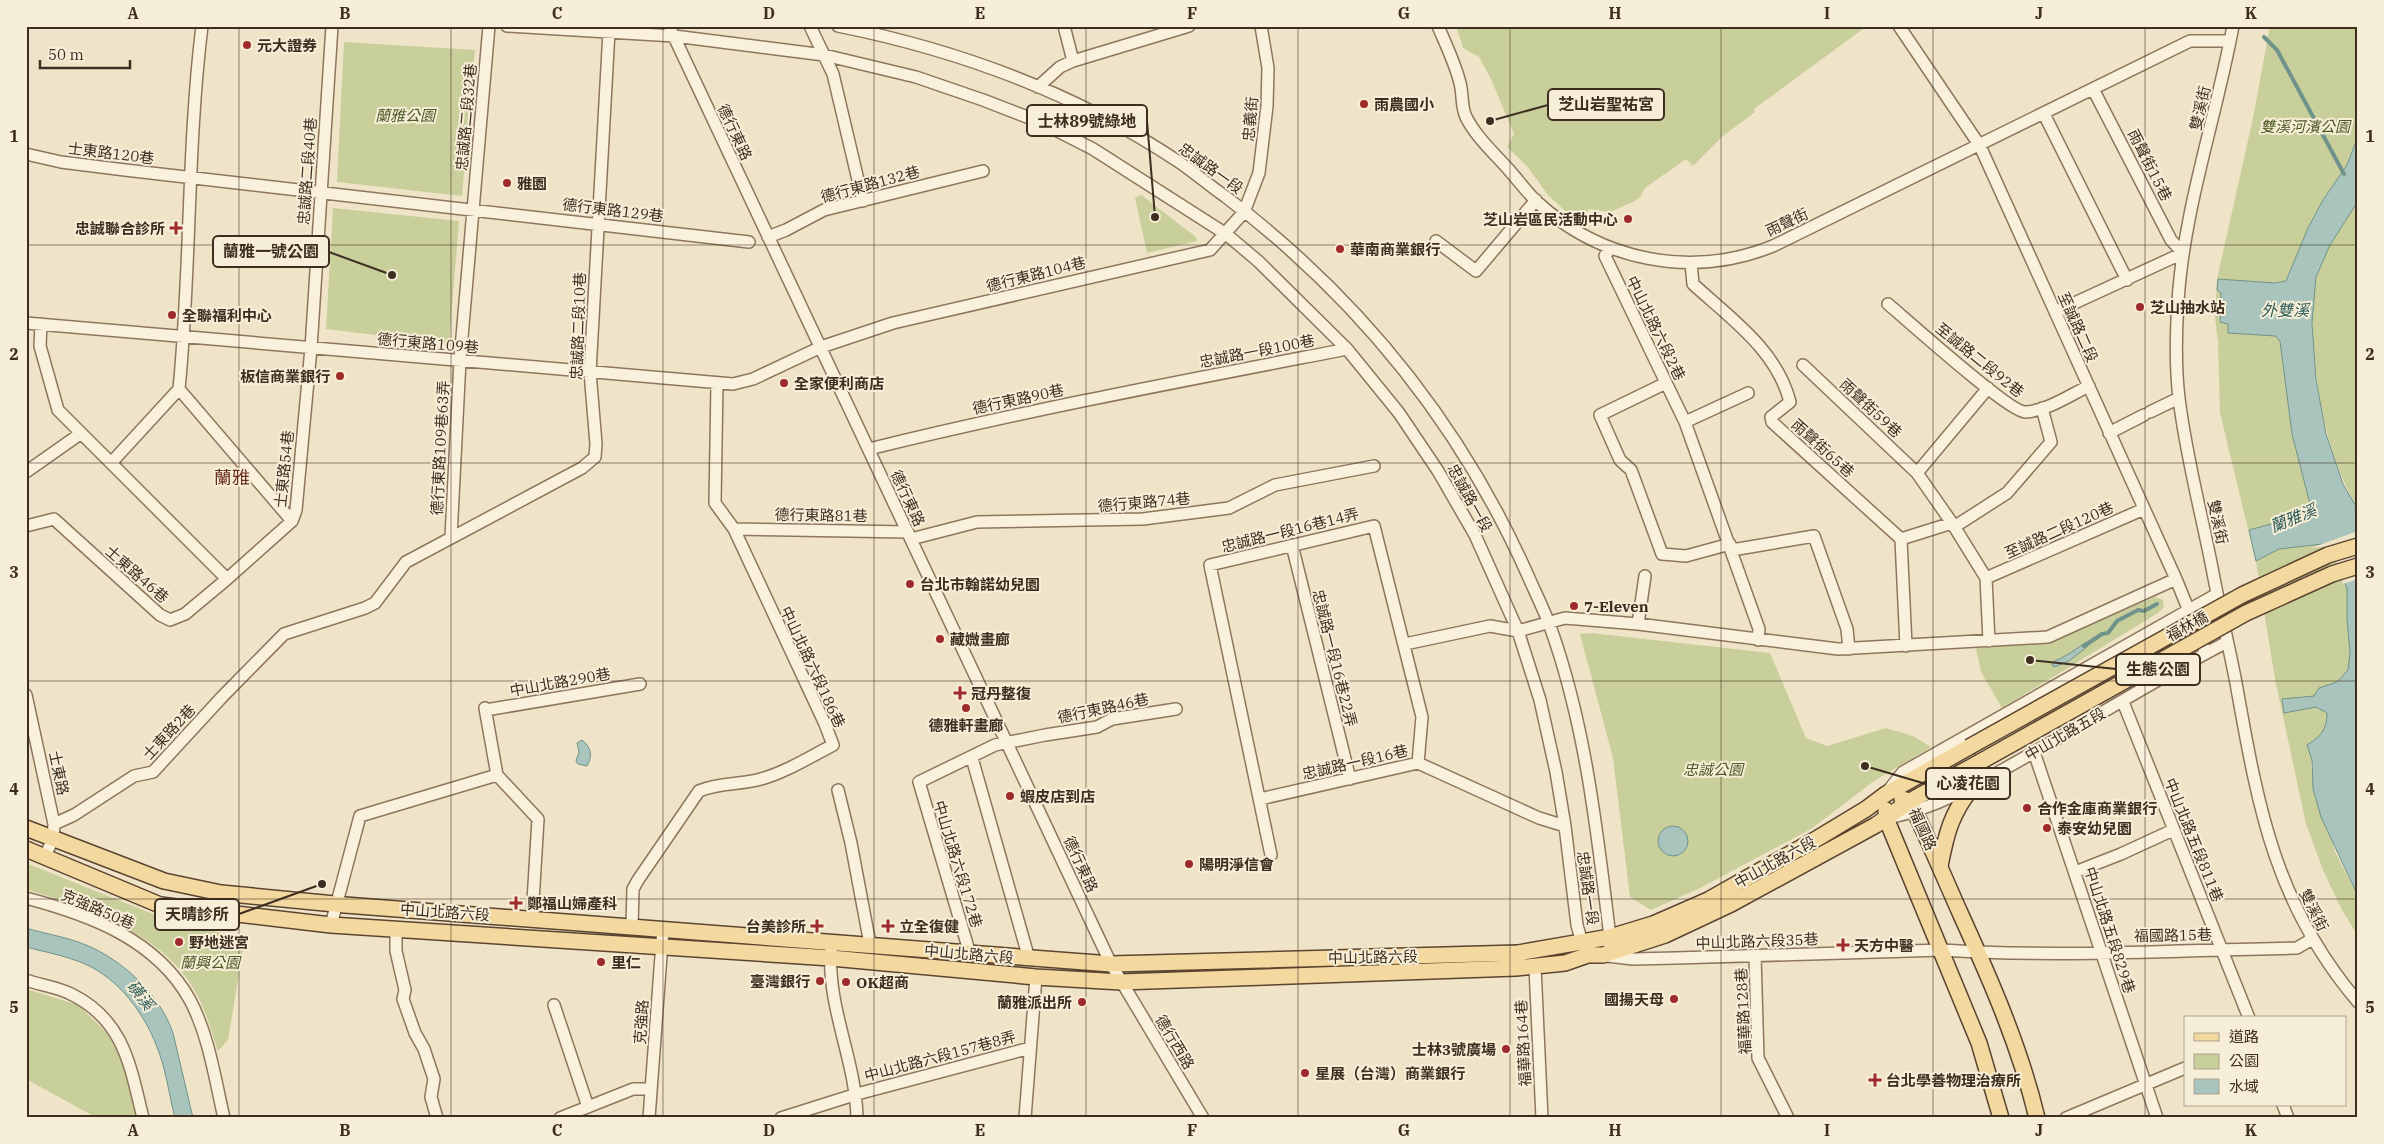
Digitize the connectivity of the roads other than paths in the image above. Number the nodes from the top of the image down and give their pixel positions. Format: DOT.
graph roads {
  1 [pos="202,26"];
  2 [pos="332,26"];
  3 [pos="489,26"];
  4 [pos="507,26"];
  5 [pos="810,26"];
  6 [pos="838,26"];
  7 [pos="1064,26"];
  8 [pos="1189,26"];
  9 [pos="1261,26"];
  10 [pos="1438,26"];
  11 [pos="1913,26"];
  12 [pos="2233,26"];
  13 [pos="1900,29"];
  14 [pos="671,31"];
  15 [pos="609,32"];
  16 [pos="2230,41"];
  17 [pos="824,55"];
  18 [pos="1073,60"];
  19 [pos="1038,87"];
  20 [pos="2094,89"];
  21 [pos="2044,114"];
  22 [pos="1980,146"];
  23 [pos="26,154"];
  24 [pos="983,171"];
  25 [pos="192,178"];
  26 [pos="320,192"];
  27 [pos="1536,200"];
  28 [pos="863,201"];
  29 [pos="474,211"];
  30 [pos="1244,212"];
  31 [pos="598,223"];
  32 [pos="1226,234"];
  33 [pos="768,237"];
  34 [pos="1436,241"];
  35 [pos="749,242"];
  36 [pos="1610,248"];
  37 [pos="2183,253"];
  38 [pos="1691,264"];
  39 [pos="2127,280"];
  40 [pos="1888,304"];
  41 [pos="2055,312"];
  42 [pos="26,323"];
  43 [pos="41,324"];
  44 [pos="185,336"];
  45 [pos="821,347"];
  46 [pos="311,348"];
  47 [pos="1346,350"];
  48 [pos="460,360"];
  49 [pos="1803,365"];
  50 [pos="590,372"];
  51 [pos="1174,383"];
  52 [pos="717,384"];
  53 [pos="1666,384"];
  54 [pos="2089,386"];
  55 [pos="1988,388"];
  56 [pos="180,389"];
  57 [pos="1748,393"];
  58 [pos="2179,398"];
  59 [pos="2042,408"];
  60 [pos="1685,422"];
  61 [pos="2109,432"];
  62 [pos="80,434"];
  63 [pos="869,449"];
  64 [pos="111,463"];
  65 [pos="1374,466"];
  66 [pos="26,472"];
  67 [pos="1917,473"];
  68 [pos="2144,509"];
  69 [pos="292,521"];
  70 [pos="26,526"];
  71 [pos="1953,526"];
  72 [pos="734,529"];
  73 [pos="910,535"];
  74 [pos="451,537"];
  75 [pos="1901,539"];
  76 [pos="1292,546"];
  77 [pos="2358,546"];
  78 [pos="1731,547"];
  79 [pos="2358,566"];
  80 [pos="1645,576"];
  81 [pos="1986,578"];
  82 [pos="227,579"];
  83 [pos="2176,579"];
  84 [pos="2217,594"];
  85 [pos="2188,609"];
  86 [pos="1549,624"];
  87 [pos="1638,624"];
  88 [pos="1518,631"];
  89 [pos="1758,640"];
  90 [pos="1989,640"];
  91 [pos="2226,642"];
  92 [pos="1405,644"];
  93 [pos="1906,646"];
  94 [pos="1849,649"];
  95 [pos="2206,653"];
  96 [pos="640,684"];
  97 [pos="26,695"];
  98 [pos="2123,702"];
  99 [pos="1176,709"];
  100 [pos="1007,743"];
  101 [pos="2034,752"];
  102 [pos="972,758"];
  103 [pos="1418,763"];
  104 [pos="1978,763"];
  105 [pos="497,775"];
  106 [pos="1350,779"];
  107 [pos="919,782"];
  108 [pos="1972,788"];
  109 [pos="838,790"];
  110 [pos="1886,794"];
  111 [pos="1260,799"];
  112 [pos="1913,807"];
  113 [pos="1886,818"];
  114 [pos="1565,826"];
  115 [pos="26,828"];
  116 [pos="2173,830"];
  117 [pos="54,832"];
  118 [pos="26,849"];
  119 [pos="1271,855"];
  120 [pos="45,856"];
  121 [pos="1940,866"];
  122 [pos="2076,872"];
  123 [pos="26,898"];
  124 [pos="336,904"];
  125 [pos="532,918"];
  126 [pos="331,925"];
  127 [pos="632,926"];
  128 [pos="396,929"];
  129 [pos="663,929"];
  130 [pos="1610,937"];
  131 [pos="2312,939"];
  132 [pos="832,941"];
  133 [pos="1582,943"];
  134 [pos="870,944"];
  135 [pos="662,948"];
  136 [pos="2223,949"];
  137 [pos="1942,950"];
  138 [pos="1978,952"];
  139 [pos="2102,952"];
  140 [pos="970,954"];
  141 [pos="1602,955"];
  142 [pos="1755,956"];
  143 [pos="831,958"];
  144 [pos="1029,959"];
  145 [pos="1112,964"];
  146 [pos="1534,968"];
  147 [pos="1036,978"];
  148 [pos="26,980"];
  149 [pos="1121,982"];
  150 [pos="2358,1002"];
  151 [pos="554,1005"];
  152 [pos="2247,1016"];
  153 [pos="1030,1048"];
  154 [pos="2184,1068"];
  155 [pos="2146,1085"];
  156 [pos="651,1089"];
  157 [pos="857,1094"];
  158 [pos="2283,1106"];
  159 [pos="587,1111"];
  160 [pos="1997,1117"];
  161 [pos="143,1118"];
  162 [pos="224,1118"];
  163 [pos="437,1118"];
  164 [pos="560,1118"];
  165 [pos="649,1118"];
  166 [pos="781,1118"];
  167 [pos="857,1118"];
  168 [pos="1025,1118"];
  169 [pos="1203,1118"];
  170 [pos="1542,1118"];
  171 [pos="1788,1118"];
  172 [pos="2036,1118"];
  173 [pos="2066,1118"];
  174 [pos="2157,1118"];
  175 [pos="2288,1118"];
  1 -- 25 [label="street"];
  2 -- 26 [label="street, 忠誠路二段40巷"];
  3 -- 29 [label="street, 忠誠路二段32巷"];
  4 -- 15 [label="street, 忠誠路一段"];
  5 -- 17 [label="street"];
  6 -- 19 [label="street, 忠誠路一段"];
  7 -- 18 [label="street"];
  8 -- 18 [label="street"];
  9 -- 30 [label="street, 忠義街"];
  10 -- 27 [label="street, 雨聲街"];
  11 -- 13 [label="street"];
  12 -- 16 [label="street, 雙溪街"];
  13 -- 22 [label="street, 至誠路二段"];
  14 -- 15 [label="street, 忠誠路一段"];
  14 -- 17 [label="street, 忠誠路一段"];
  14 -- 33 [label="street, 德行東路"];
  15 -- 31 [label="street, 忠誠路二段10巷"];
  16 -- 20 [label="street, 雨聲街"];
  16 -- 37 [label="street, 雙溪街"];
  17 -- 28 [label="street"];
  17 -- 32 [label="street, 忠誠路一段"];
  18 -- 19 [label="street"];
  19 -- 30 [label="street, 忠誠路一段"];
  20 -- 21 [label="street, 雨聲街"];
  20 -- 37 [label="street, 雨聲街15巷"];
  21 -- 22 [label="street, 雨聲街"];
  21 -- 39 [label="street"];
  22 -- 38 [label="street, 雨聲街"];
  22 -- 41 [label="street, 至誠路二段"];
  23 -- 25 [label="street, 士東路120巷"];
  24 -- 28 [label="street, 德行東路132巷"];
  25 -- 26 [label="street, 士東路120巷"];
  25 -- 44 [label="street"];
  26 -- 29 [label="street"];
  26 -- 46 [label="street, 忠誠路二段40巷"];
  27 -- 34 [label="street"];
  27 -- 36 [label="street, 雨聲街"];
  28 -- 33 [label="street, 德行東路132巷"];
  29 -- 31 [label="street, 德行東路129巷"];
  29 -- 48 [label="street, 忠誠路二段32巷"];
  30 -- 32 [label="street, 德行東路104巷"];
  30 -- 86 [label="street, 忠誠路一段"];
  31 -- 35 [label="street, 德行東路129巷"];
  31 -- 50 [label="street, 忠誠路二段10巷"];
  32 -- 45 [label="street, 德行東路104巷"];
  32 -- 47 [label="street, 忠誠路一段"];
  33 -- 45 [label="street, 德行東路"];
  36 -- 38 [label="street, 雨聲街"];
  36 -- 53 [label="street, 中山北路六段2巷"];
  37 -- 39 [label="street"];
  37 -- 58 [label="street, 雙溪街"];
  38 -- 75 [label="street, 雨聲街65巷"];
  39 -- 41 [label="street"];
  40 -- 55 [label="street, 至誠路二段92巷"];
  41 -- 54 [label="street, 至誠路二段"];
  42 -- 43 [label="street, 德行東路109巷"];
  43 -- 44 [label="street, 德行東路109巷"];
  43 -- 62 [label="street"];
  44 -- 46 [label="street, 德行東路109巷"];
  44 -- 56 [label="street"];
  45 -- 52 [label="street, 德行東路109巷"];
  45 -- 63 [label="street, 德行東路"];
  46 -- 48 [label="street, 德行東路109巷"];
  46 -- 69 [label="street, 士東路54巷"];
  47 -- 51 [label="street, 忠誠路一段100巷"];
  47 -- 88 [label="street, 忠誠路一段"];
  48 -- 50 [label="street, 德行東路109巷"];
  48 -- 74 [label="street, 德行東路109巷63弄"];
  49 -- 67 [label="street, 雨聲街59巷"];
  50 -- 52 [label="street, 德行東路109巷"];
  50 -- 74 [label="street, 忠誠路二段10巷"];
  51 -- 63 [label="street, 德行東路90巷"];
  52 -- 72 [label="street, 中山北路六段186巷"];
  53 -- 60 [label="street, 中山北路六段2巷"];
  53 -- 78 [label="street"];
  54 -- 59 [label="street, 至誠路二段92巷"];
  54 -- 61 [label="street, 至誠路二段"];
  55 -- 59 [label="street, 至誠路二段92巷"];
  55 -- 67 [label="street"];
  56 -- 64 [label="street"];
  56 -- 69 [label="street"];
  57 -- 60 [label="street"];
  58 -- 61 [label="street"];
  58 -- 84 [label="street, 雙溪街"];
  59 -- 71 [label="street"];
  60 -- 78 [label="street, 中山北路六段2巷"];
  61 -- 68 [label="street, 至誠路二段"];
  62 -- 64 [label="street"];
  62 -- 66 [label="street"];
  63 -- 73 [label="street, 德行東路"];
  64 -- 82 [label="street"];
  65 -- 73 [label="street, 德行東路74巷"];
  67 -- 71 [label="street, 雨聲街59巷"];
  68 -- 81 [label="street, 至誠路二段120巷"];
  68 -- 83 [label="street, 至誠路二段"];
  69 -- 82 [label="street, 士東路54巷"];
  70 -- 82 [label="street, 士東路46巷"];
  71 -- 75 [label="street"];
  71 -- 81 [label="street, 雨聲街59巷"];
  72 -- 73 [label="street, 德行東路81巷"];
  72 -- 127 [label="street, 中山北路六段186巷"];
  73 -- 100 [label="street, 德行東路"];
  74 -- 117 [label="street, 士東路2巷"];
  75 -- 93 [label="street"];
  76 -- 92 [label="street, 忠誠路一段16巷14弄"];
  76 -- 106 [label="street, 忠誠路一段16巷22弄"];
  76 -- 111 [label="street, 忠誠路一段16巷14弄"];
  77 -- 110 [label="main road, 福林橋, bridge"];
  78 -- 89 [label="street, 中山北路六段2巷"];
  78 -- 94 [label="street"];
  79 -- 104 [label="main road, 福林橋, bridge"];
  80 -- 87 [label="street"];
  81 -- 90 [label="street"];
  83 -- 85 [label="street, 至誠路二段"];
  83 -- 90 [label="street"];
  84 -- 85 [label="street"];
  84 -- 91 [label="street, 雙溪街"];
  85 -- 95 [label="street, 至誠路二段"];
  85 -- 110 [label="street"];
  86 -- 87 [label="street"];
  86 -- 88 [label="street"];
  86 -- 130 [label="street, 忠誠路一段"];
  87 -- 89 [label="street"];
  88 -- 92 [label="street"];
  88 -- 114 [label="street, 忠誠路一段"];
  89 -- 94 [label="street"];
  90 -- 93 [label="street"];
  91 -- 95 [label="street, 中山北路五段"];
  91 -- 131 [label="street, 雙溪街"];
  92 -- 103 [label="street, 忠誠路一段16巷14弄"];
  93 -- 94 [label="street"];
  95 -- 98 [label="street, 中山北路五段"];
  96 -- 105 [label="street, 中山北路290巷"];
  97 -- 117 [label="street, 士東路"];
  98 -- 101 [label="street, 中山北路五段"];
  98 -- 116 [label="street, 中山北路五段811巷"];
  99 -- 100 [label="street, 德行東路46巷"];
  100 -- 102 [label="street, 德行東路46巷"];
  100 -- 145 [label="street, 德行東路"];
  101 -- 108 [label="street, 中山北路五段"];
  101 -- 122 [label="street, 中山北路五段829巷"];
  102 -- 107 [label="street, 德行東路46巷"];
  102 -- 144 [label="street"];
  103 -- 106 [label="street, 忠誠路一段16巷"];
  103 -- 114 [label="street, 忠誠路一段16巷"];
  104 -- 112 [label="main road, 中山北路五段"];
  105 -- 124 [label="street"];
  105 -- 125 [label="street"];
  106 -- 111 [label="street, 忠誠路一段16巷"];
  107 -- 140 [label="street, 中山北路六段172巷"];
  108 -- 112 [label="street, 中山北路五段"];
  108 -- 121 [label="main road"];
  109 -- 134 [label="street"];
  110 -- 112 [label="main road, 福國路"];
  110 -- 113 [label="main road, 福國路"];
  110 -- 130 [label="main road, 中山北路六段"];
  111 -- 119 [label="street"];
  112 -- 113 [label="main road, 中山北路五段"];
  112 -- 121 [label="main road, 福國路"];
  113 -- 137 [label="main road, 福國路"];
  113 -- 141 [label="main road, 中山北路六段"];
  114 -- 133 [label="street, 忠誠路一段"];
  115 -- 117 [label="main road, 中山北路六段"];
  116 -- 122 [label="street"];
  116 -- 136 [label="street, 中山北路五段811巷"];
  117 -- 120 [label="street"];
  117 -- 124 [label="main road, 中山北路六段"];
  118 -- 120 [label="main road, 中山北路六段"];
  120 -- 126 [label="main road, 中山北路六段"];
  121 -- 138 [label="main road, 福國路"];
  122 -- 139 [label="street, 中山北路五段829巷"];
  123 -- 162 [label="street, 克強路50巷"];
  124 -- 125 [label="main road, 中山北路六段"];
  124 -- 126 [label="street"];
  125 -- 127 [label="main road, 中山北路六段"];
  126 -- 128 [label="main road, 中山北路六段"];
  127 -- 129 [label="main road, 中山北路六段"];
  128 -- 135 [label="main road, 中山北路六段"];
  128 -- 163 [label="street"];
  129 -- 132 [label="main road, 中山北路六段"];
  129 -- 135 [label="street, 克強路"];
  130 -- 133 [label="main road, 中山北路六段"];
  130 -- 141 [label="street, 忠誠路一段"];
  131 -- 136 [label="street, 福國路15巷"];
  131 -- 150 [label="street, 雙溪街"];
  132 -- 134 [label="main road, 中山北路六段"];
  132 -- 143 [label="street"];
  133 -- 141 [label="street, 忠誠路一段"];
  133 -- 145 [label="main road, 中山北路六段"];
  134 -- 140 [label="main road, 中山北路六段"];
  135 -- 143 [label="main road, 中山北路六段"];
  135 -- 156 [label="street, 克強路"];
  136 -- 139 [label="street, 福國路15巷"];
  136 -- 152 [label="street, 中山北路五段811巷"];
  137 -- 138 [label="street, 福國路15巷"];
  137 -- 142 [label="street, 中山北路六段35巷"];
  137 -- 160 [label="main road, 福國路"];
  138 -- 139 [label="street, 福國路15巷"];
  138 -- 172 [label="main road, 福國路"];
  139 -- 155 [label="street, 中山北路五段829巷"];
  140 -- 144 [label="main road, 中山北路六段"];
  141 -- 142 [label="street, 中山北路六段35巷"];
  141 -- 146 [label="main road, 中山北路六段"];
  142 -- 171 [label="street, 福華路128巷"];
  143 -- 147 [label="main road, 中山北路六段"];
  143 -- 157 [label="street"];
  144 -- 145 [label="main road, 中山北路六段"];
  145 -- 149 [label="street, 德行東路"];
  146 -- 149 [label="main road, 中山北路六段"];
  146 -- 170 [label="street, 福華路164巷"];
  147 -- 149 [label="main road, 中山北路六段"];
  147 -- 153 [label="street"];
  148 -- 161 [label="street"];
  149 -- 169 [label="street, 德行西路"];
  151 -- 159 [label="street"];
  153 -- 157 [label="street, 中山北路六段157巷8弄"];
  153 -- 168 [label="street"];
  154 -- 155 [label="street"];
  155 -- 173 [label="street"];
  155 -- 174 [label="street, 中山北路五段829巷"];
  156 -- 159 [label="street"];
  156 -- 165 [label="street, 克強路"];
  157 -- 166 [label="street, 中山北路六段157巷8弄"];
  157 -- 167 [label="street"];
  158 -- 175 [label="street"];
  159 -- 164 [label="street"];
}
